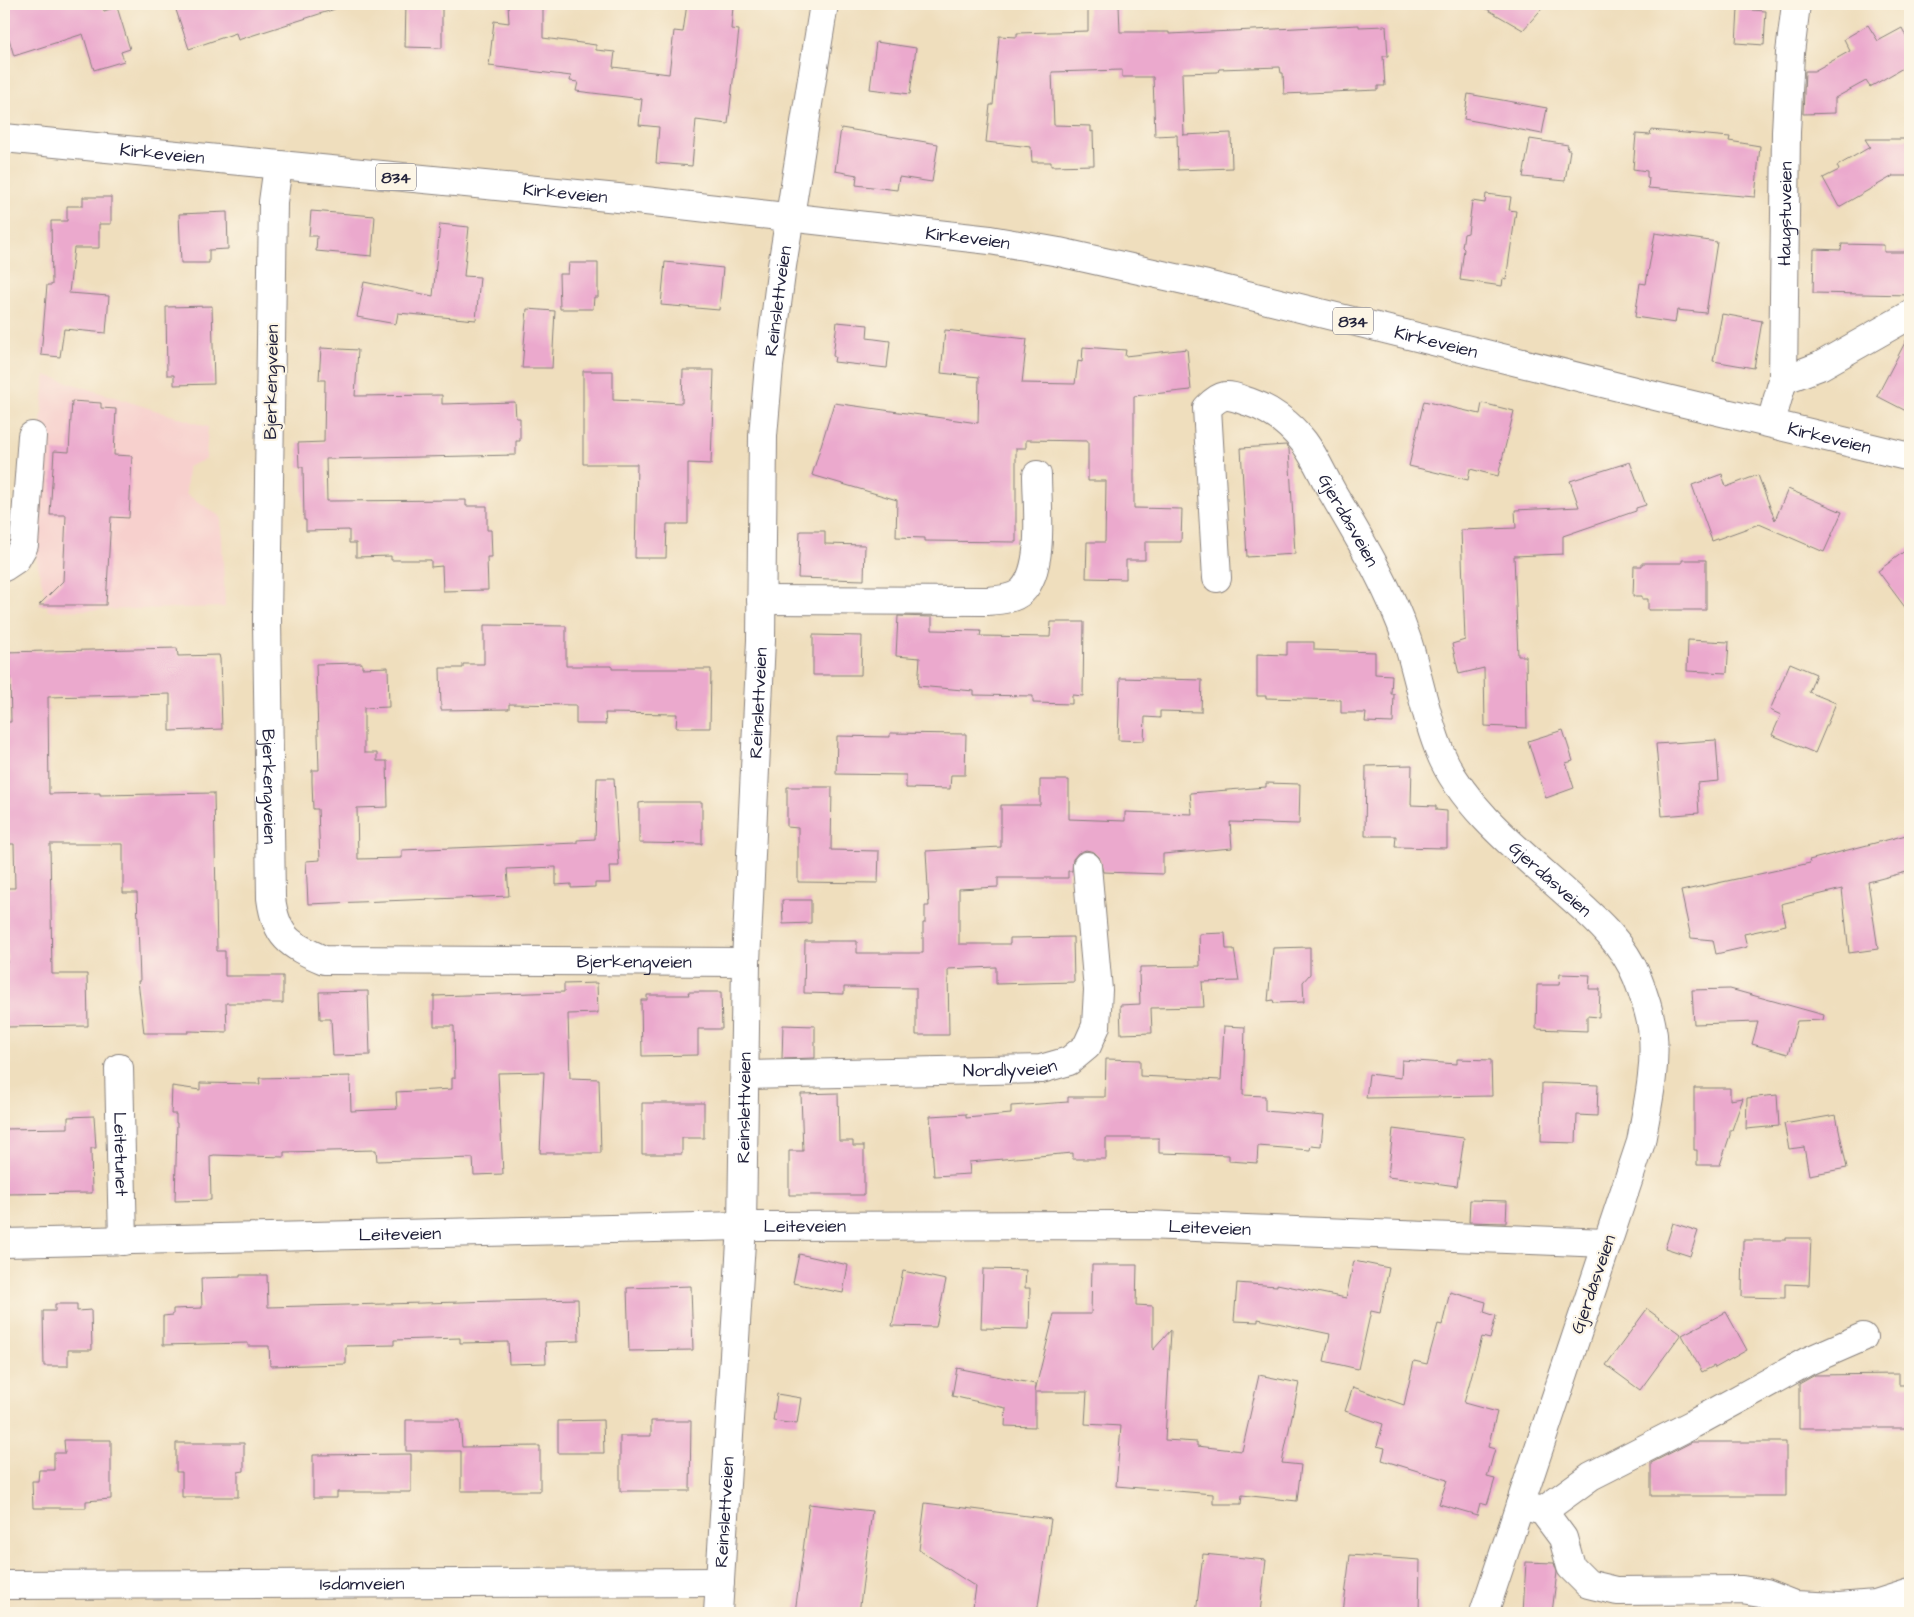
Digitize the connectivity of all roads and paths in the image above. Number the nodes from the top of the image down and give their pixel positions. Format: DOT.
graph roads {
  1 [pos="824,4"];
  2 [pos="1796,4"];
  3 [pos="4,138"];
  4 [pos="278,166"];
  5 [pos="789,217"];
  6 [pos="1910,314"];
  7 [pos="1783,380"];
  8 [pos="1771,422"];
  9 [pos="32,436"];
  10 [pos="1910,457"];
  11 [pos="1037,475"];
  12 [pos="4,567"];
  13 [pos="1217,578"];
  14 [pos="761,600"];
  15 [pos="1087,866"];
  16 [pos="746,962"];
  17 [pos="119,1068"];
  18 [pos="744,1075"];
  19 [pos="742,1226"];
  20 [pos="123,1241"];
  21 [pos="1606,1243"];
  22 [pos="4,1244"];
  23 [pos="1862,1337"];
  24 [pos="1532,1508"];
  25 [pos="720,1582"];
  26 [pos="4,1585"];
  27 [pos="1910,1593"];
  28 [pos="718,1613"];
  29 [pos="1484,1613"];
  1 -- 5 [label="street, Reinslettveien"];
  2 -- 7 [label="street, Haugstuveien"];
  3 -- 4 [label="street, Kirkeveien / 834"];
  4 -- 5 [label="street, Kirkeveien / 834"];
  4 -- 16 [label="street, Bjerkengveien"];
  5 -- 8 [label="street, Kirkeveien / 834"];
  5 -- 14 [label="street, Reinslettveien"];
  6 -- 7 [label="street"];
  7 -- 8 [label="street, Haugstuveien"];
  8 -- 10 [label="street, Kirkeveien / 834"];
  9 -- 12 [label="street"];
  11 -- 14 [label="street"];
  13 -- 21 [label="street, Gjerdåsveien"];
  14 -- 16 [label="street, Reinslettveien"];
  15 -- 18 [label="street, Nordlyveien"];
  16 -- 18 [label="street, Reinslettveien"];
  17 -- 20 [label="street, Leitetunet"];
  18 -- 19 [label="street, Reinslettveien"];
  19 -- 20 [label="street, Leiteveien"];
  19 -- 21 [label="street, Leiteveien"];
  19 -- 25 [label="street, Reinslettveien"];
  20 -- 22 [label="street, Leiteveien"];
  21 -- 24 [label="street, Gjerdåsveien"];
  23 -- 24 [label="street"];
  24 -- 27 [label="street"];
  24 -- 29 [label="street, Gjerdåsveien"];
  25 -- 26 [label="street, Isdamveien"];
  25 -- 28 [label="street, Reinslettveien"];
}
